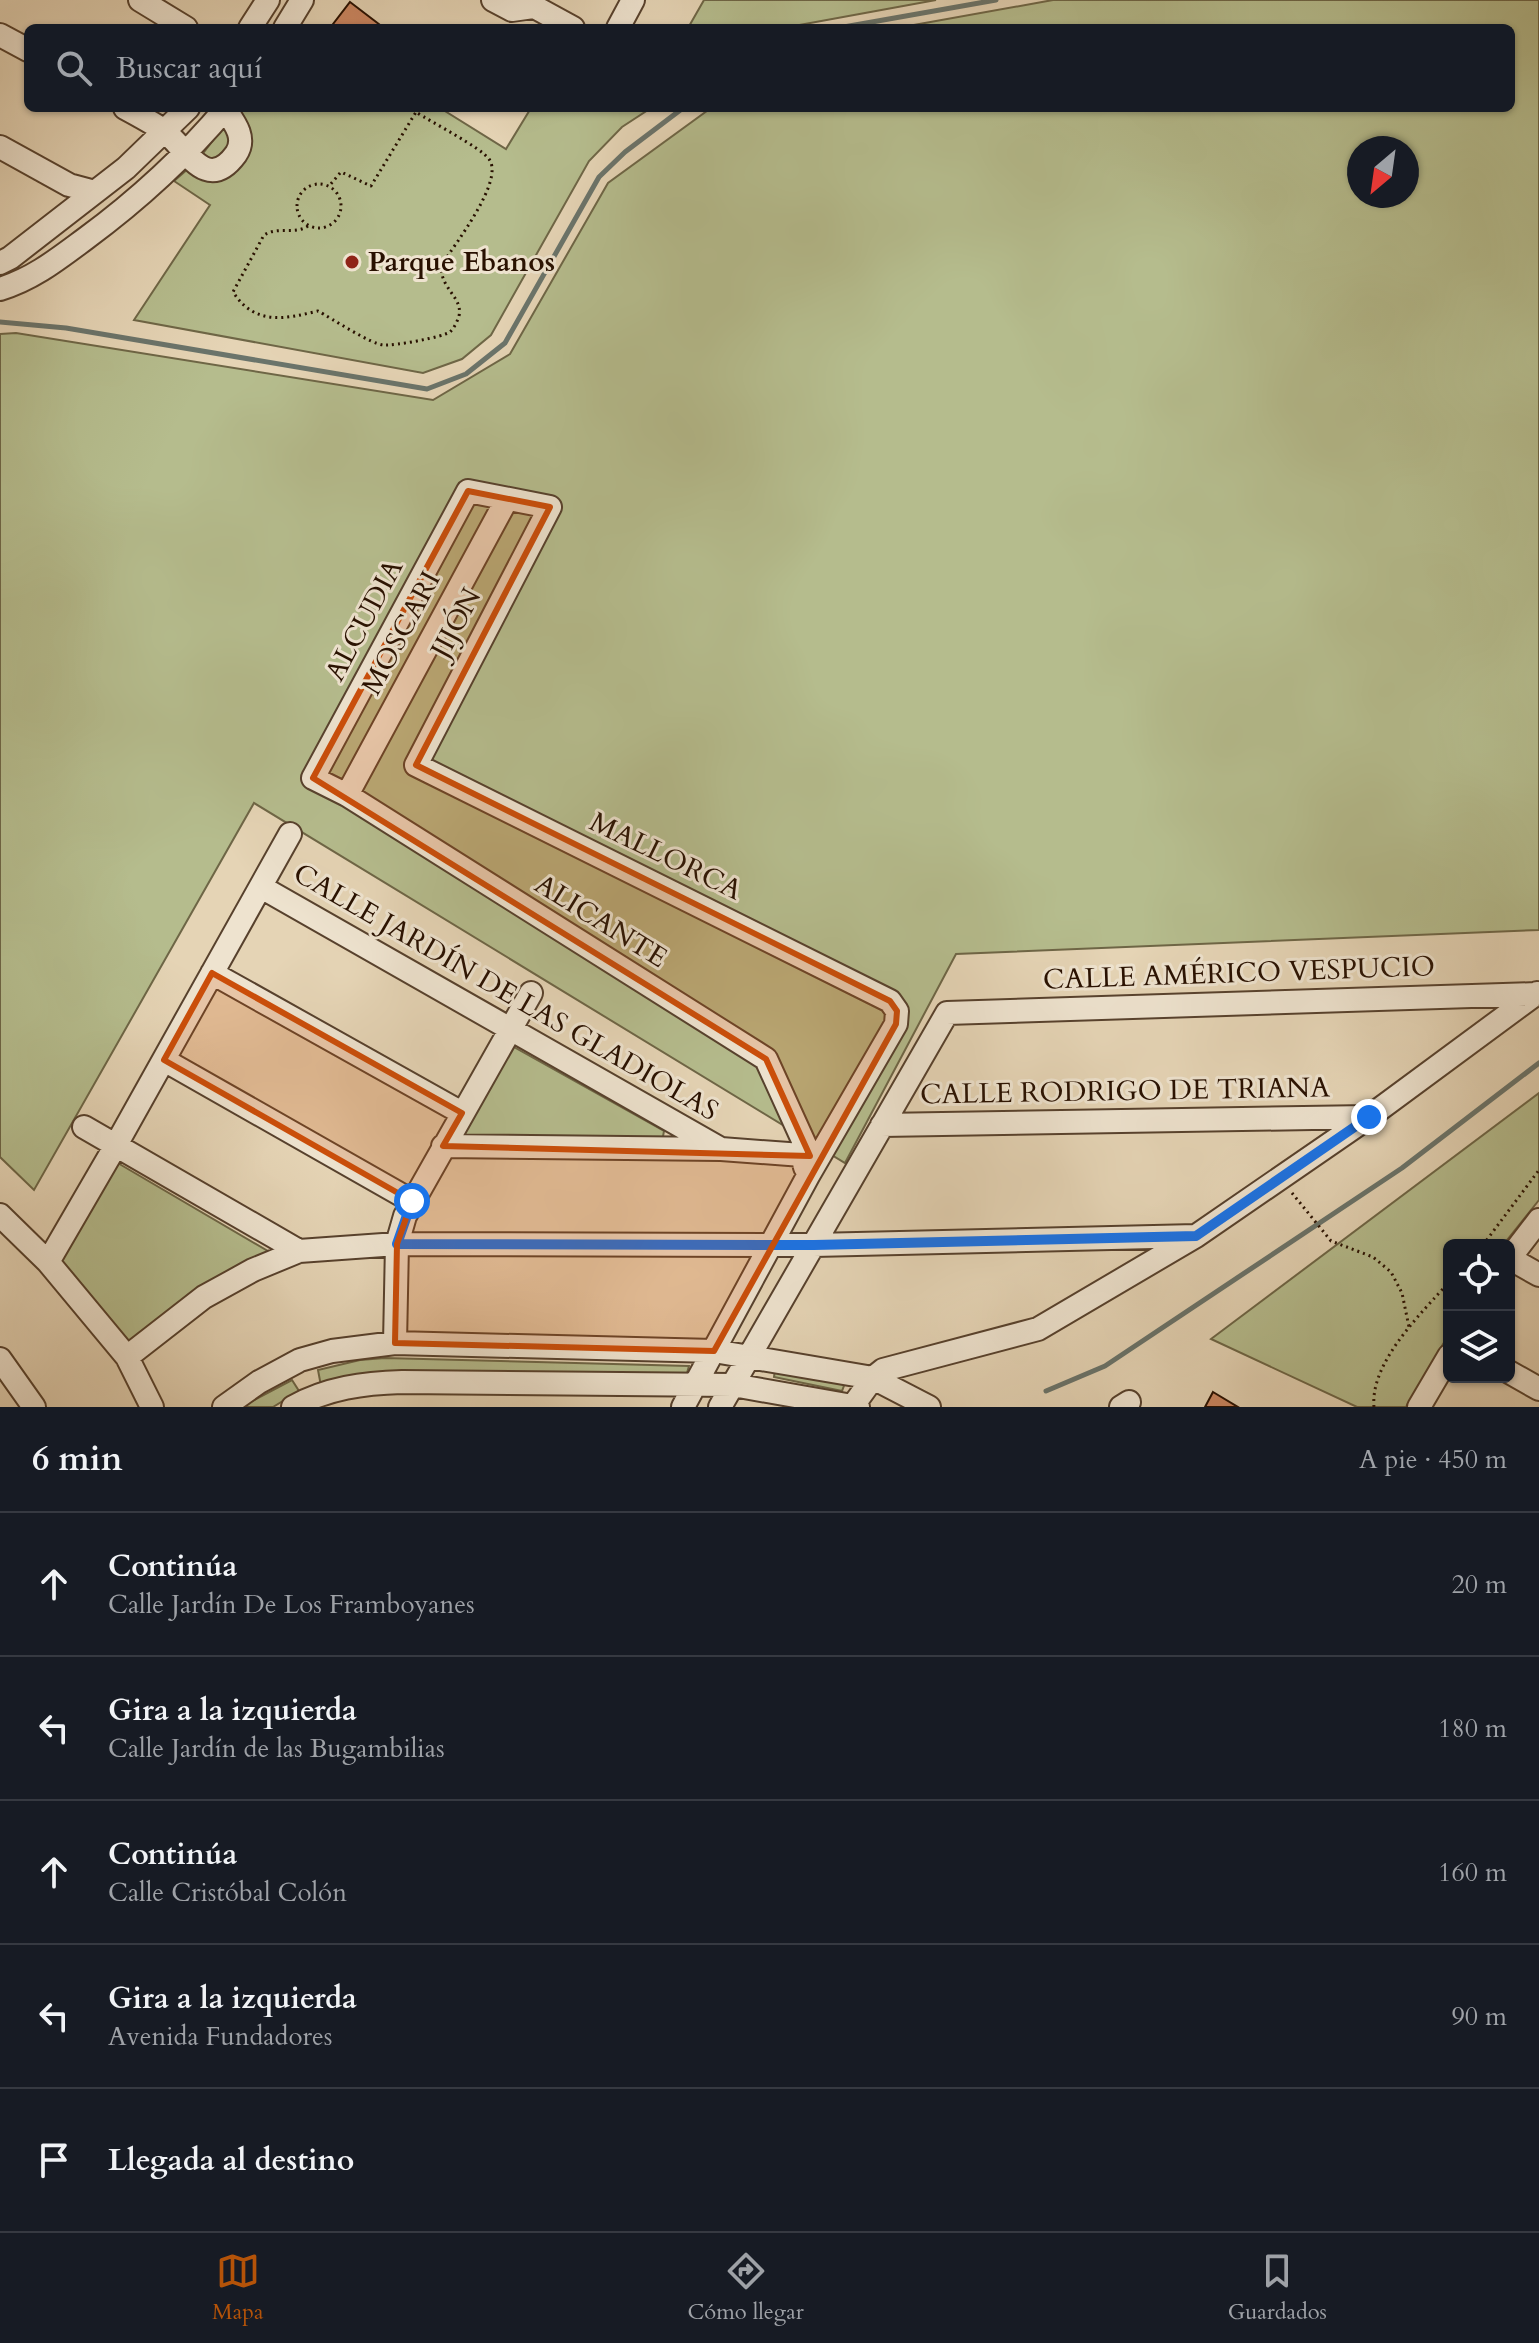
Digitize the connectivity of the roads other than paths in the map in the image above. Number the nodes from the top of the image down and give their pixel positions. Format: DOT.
graph roads {
  1 [pos="140,0"];
  2 [pos="268,0"];
  3 [pos="302,0"];
  4 [pos="493,0"];
  5 [pos="633,0"];
  6 [pos="528,3"];
  7 [pos="179,24"];
  8 [pos="253,24"];
  9 [pos="287,24"];
  10 [pos="566,24"];
  11 [pos="620,24"];
  12 [pos="0,35"];
  13 [pos="24,48"];
  14 [pos="132,112"];
  15 [pos="184,112"];
  16 [pos="222,112"];
  17 [pos="228,112"];
  18 [pos="166,132"];
  19 [pos="0,147"];
  20 [pos="186,154"];
  21 [pos="95,192"];
  22 [pos="0,263"];
  23 [pos="0,289"];
  24 [pos="507,499"];
  25 [pos="416,765"];
  26 [pos="313,778"];
  27 [pos="347,795"];
  28 [pos="290,834"];
  29 [pos="261,887"];
  30 [pos="212,973"];
  31 [pos="531,993"];
  32 [pos="1538,993"];
  33 [pos="510,1029"];
  34 [pos="164,1060"];
  35 [pos="462,1113"];
  36 [pos="1369,1117"];
  37 [pos="882,1125"];
  38 [pos="84,1127"];
  39 [pos="116,1145"];
  40 [pos="443,1146"];
  41 [pos="721,1149"];
  42 [pos="805,1166"];
  43 [pos="412,1201"];
  44 [pos="0,1215"];
  45 [pos="1539,1220"];
  46 [pos="1196,1236"];
  47 [pos="397,1244"];
  48 [pos="772,1244"];
  49 [pos="814,1245"];
  50 [pos="1515,1250"];
  51 [pos="299,1251"];
  52 [pos="1515,1261"];
  53 [pos="48,1262"];
  54 [pos="1539,1275"];
  55 [pos="395,1343"];
  56 [pos="714,1351"];
  57 [pos="749,1356"];
  58 [pos="127,1357"];
  59 [pos="0,1359"];
  60 [pos="300,1360"];
  61 [pos="1443,1366"];
  62 [pos="1515,1375"];
  63 [pos="873,1378"];
  64 [pos="696,1384"];
  65 [pos="733,1385"];
  66 [pos="1539,1389"];
  67 [pos="319,1401"];
  68 [pos="854,1406"];
  69 [pos="34,1407"];
  70 [pos="152,1407"];
  71 [pos="224,1407"];
  72 [pos="293,1407"];
  73 [pos="683,1407"];
  74 [pos="720,1407"];
  75 [pos="929,1407"];
  76 [pos="1419,1407"];
  1 -- 7 [label="street"];
  2 -- 8 [label="street"];
  3 -- 9 [label="street"];
  4 -- 6 [label="street"];
  5 -- 11 [label="street"];
  6 -- 10 [label="street"];
  12 -- 13 [label="street"];
  14 -- 18 [label="street"];
  15 -- 18 [label="street"];
  16 -- 20 [label="street"];
  17 -- 20 [label="street"];
  18 -- 20 [label="street"];
  18 -- 21 [label="street"];
  19 -- 21 [label="street"];
  20 -- 23 [label="street"];
  21 -- 22 [label="street"];
  24 -- 25 [label="street, JIJÓN"];
  24 -- 26 [label="street, ALCUDIA"];
  24 -- 27 [label="street, MOSCARI"];
  25 -- 42 [label="street, MALLORCA"];
  26 -- 27 [label="street, ALICANTE"];
  27 -- 42 [label="street, ALICANTE"];
  28 -- 29 [label="street"];
  29 -- 30 [label="street"];
  29 -- 33 [label="street, CALLE JARDÍN DE LAS GLADIOLAS"];
  30 -- 34 [label="street"];
  30 -- 35 [label="street"];
  31 -- 33 [label="street"];
  32 -- 36 [label="street"];
  32 -- 37 [label="street, CALLE AMÉRICO VESPUCIO"];
  33 -- 35 [label="street"];
  33 -- 41 [label="street, CALLE JARDÍN DE LAS GLADIOLAS"];
  34 -- 39 [label="street"];
  34 -- 43 [label="street"];
  35 -- 40 [label="street"];
  36 -- 37 [label="street, CALLE RODRIGO DE TRIANA"];
  36 -- 46 [label="street"];
  37 -- 49 [label="street"];
  38 -- 39 [label="street"];
  39 -- 51 [label="street"];
  39 -- 53 [label="street"];
  40 -- 41 [label="street"];
  40 -- 43 [label="street"];
  41 -- 42 [label="street"];
  42 -- 48 [label="street"];
  43 -- 47 [label="street"];
  44 -- 53 [label="street"];
  45 -- 50 [label="street"];
  46 -- 49 [label="street"];
  46 -- 63 [label="street"];
  47 -- 48 [label="street"];
  47 -- 51 [label="street"];
  47 -- 55 [label="street"];
  48 -- 49 [label="street"];
  48 -- 56 [label="street"];
  49 -- 57 [label="street"];
  51 -- 58 [label="street"];
  52 -- 54 [label="street"];
  53 -- 58 [label="street"];
  55 -- 56 [label="street"];
  55 -- 60 [label="street"];
  56 -- 57 [label="street"];
  56 -- 64 [label="street"];
  57 -- 63 [label="street"];
  57 -- 65 [label="street"];
  58 -- 70 [label="street"];
  59 -- 69 [label="street"];
  60 -- 67 [label="street"];
  60 -- 71 [label="street"];
  61 -- 76 [label="street"];
  62 -- 66 [label="street"];
  63 -- 68 [label="street"];
  63 -- 75 [label="street"];
  64 -- 65 [label="street"];
  64 -- 67 [label="street"];
  64 -- 73 [label="street"];
  65 -- 68 [label="street"];
  65 -- 74 [label="street"];
  67 -- 72 [label="street"];
}
